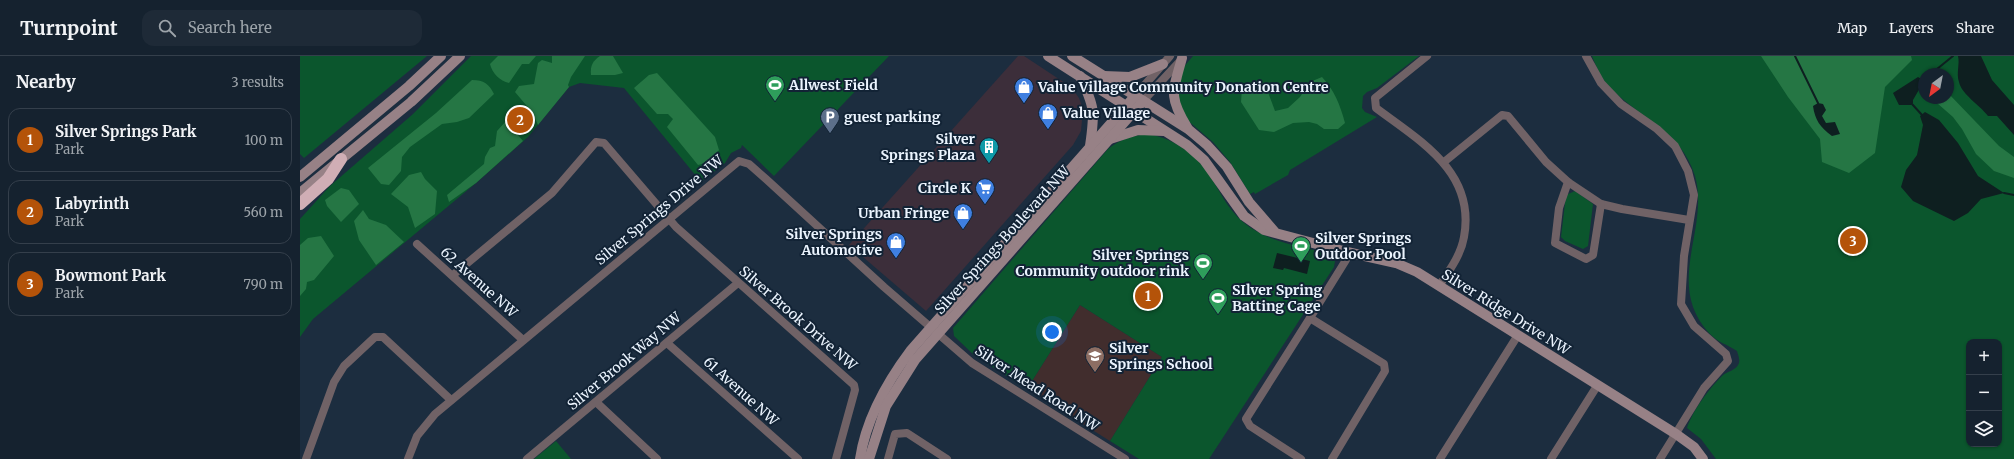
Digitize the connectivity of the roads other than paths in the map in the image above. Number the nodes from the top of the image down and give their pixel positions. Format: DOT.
graph roads {
  1 [pos="441,56"];
  2 [pos="460,56"];
  3 [pos="1048,56"];
  4 [pos="1072,56"];
  5 [pos="1170,56"];
  6 [pos="1427,56"];
  7 [pos="1586,56"];
  8 [pos="1183,57"];
  9 [pos="1163,64"];
  10 [pos="1080,76"];
  11 [pos="1103,76"];
  12 [pos="1139,98"];
  13 [pos="1131,108"];
  14 [pos="1188,129"];
  15 [pos="1166,131"];
  16 [pos="1110,139"];
  17 [pos="1090,146"];
  18 [pos="342,159"];
  19 [pos="1444,162"];
  20 [pos="300,177"];
  21 [pos="1568,182"];
  22 [pos="300,193"];
  23 [pos="300,204"];
  24 [pos="1602,204"];
  25 [pos="669,219"];
  26 [pos="1689,220"];
  27 [pos="1274,232"];
  28 [pos="417,244"];
  29 [pos="1347,252"];
  30 [pos="453,275"];
  31 [pos="738,282"];
  32 [pos="1439,286"];
  33 [pos="1310,318"];
  34 [pos="934,330"];
  35 [pos="1518,336"];
  36 [pos="523,340"];
  37 [pos="667,343"];
  38 [pos="1597,386"];
  39 [pos="451,400"];
  40 [pos="596,402"];
  41 [pos="1676,434"];
  42 [pos="1111,455"];
  43 [pos="306,459"];
  44 [pos="408,459"];
  45 [pos="527,459"];
  46 [pos="657,459"];
  47 [pos="798,459"];
  48 [pos="836,459"];
  49 [pos="860,459"];
  50 [pos="869,459"];
  51 [pos="888,459"];
  52 [pos="947,459"];
  53 [pos="1124,459"];
  54 [pos="1301,459"];
  55 [pos="1332,459"];
  56 [pos="1440,459"];
  57 [pos="1551,459"];
  58 [pos="1660,459"];
  59 [pos="1703,459"];
  1 -- 20 [label="street"];
  2 -- 18 [label="street"];
  3 -- 10 [label="street, Silver Ridge Drive NW"];
  4 -- 11 [label="street"];
  5 -- 9 [label="street, Silver Springs Boulevard NW"];
  6 -- 19 [label="street"];
  7 -- 26 [label="street"];
  8 -- 12 [label="street, Silver Springs Boulevard NW"];
  8 -- 14 [label="street"];
  9 -- 11 [label="street"];
  9 -- 12 [label="street, Silver Springs Boulevard NW"];
  10 -- 13 [label="street, Silver Ridge Drive NW"];
  10 -- 17 [label="street"];
  11 -- 12 [label="street"];
  12 -- 13 [label="street, Silver Springs Boulevard NW"];
  12 -- 14 [label="street"];
  13 -- 15 [label="street, Silver Ridge Drive NW"];
  13 -- 16 [label="street, Silver Springs Boulevard NW"];
  13 -- 17 [label="street, Silver Springs Boulevard NW"];
  14 -- 27 [label="street"];
  15 -- 16 [label="street"];
  15 -- 27 [label="street, Silver Ridge Drive NW"];
  16 -- 34 [label="street, Silver Springs Boulevard NW"];
  17 -- 34 [label="street, Silver Springs Boulevard NW"];
  18 -- 22 [label="street"];
  18 -- 23 [label="highway"];
  19 -- 21 [label="street"];
  19 -- 32 [label="street"];
  21 -- 24 [label="street"];
  21 -- 24 [label="street"];
  24 -- 26 [label="street"];
  25 -- 30 [label="street, Silver Brook Drive NW"];
  25 -- 31 [label="street, Silver Brook Drive NW"];
  25 -- 34 [label="street, Silver Springs Drive NW"];
  25 -- 36 [label="street, Silver Springs Drive NW"];
  26 -- 41 [label="street"];
  27 -- 29 [label="street, Silver Ridge Drive NW"];
  28 -- 30 [label="street, 62 Avenue NW"];
  29 -- 32 [label="street, Silver Ridge Drive NW"];
  29 -- 33 [label="street"];
  30 -- 36 [label="street, 62 Avenue NW"];
  31 -- 37 [label="street, Silver Brook Way NW"];
  31 -- 48 [label="street, Silver Brook Drive NW"];
  32 -- 35 [label="street, Silver Ridge Drive NW"];
  33 -- 54 [label="street"];
  33 -- 55 [label="street"];
  34 -- 42 [label="street, Silver Mead Road NW"];
  34 -- 49 [label="street, Silver Springs Boulevard NW"];
  34 -- 50 [label="street, Silver Springs Boulevard NW"];
  35 -- 38 [label="street, Silver Ridge Drive NW"];
  35 -- 56 [label="street"];
  36 -- 39 [label="street, Silver Springs Drive NW"];
  37 -- 40 [label="street, Silver Brook Way NW"];
  37 -- 47 [label="street, 61 Avenue NW"];
  38 -- 41 [label="street, Silver Ridge Drive NW"];
  38 -- 57 [label="street"];
  39 -- 43 [label="street"];
  39 -- 44 [label="street, Silver Springs Drive NW"];
  40 -- 45 [label="street, Silver Brook Way NW"];
  40 -- 46 [label="street"];
  41 -- 58 [label="street"];
  41 -- 59 [label="street, Silver Ridge Drive NW"];
  42 -- 53 [label="street, Silver Mead Road NW"];
  51 -- 52 [label="street"];
}
